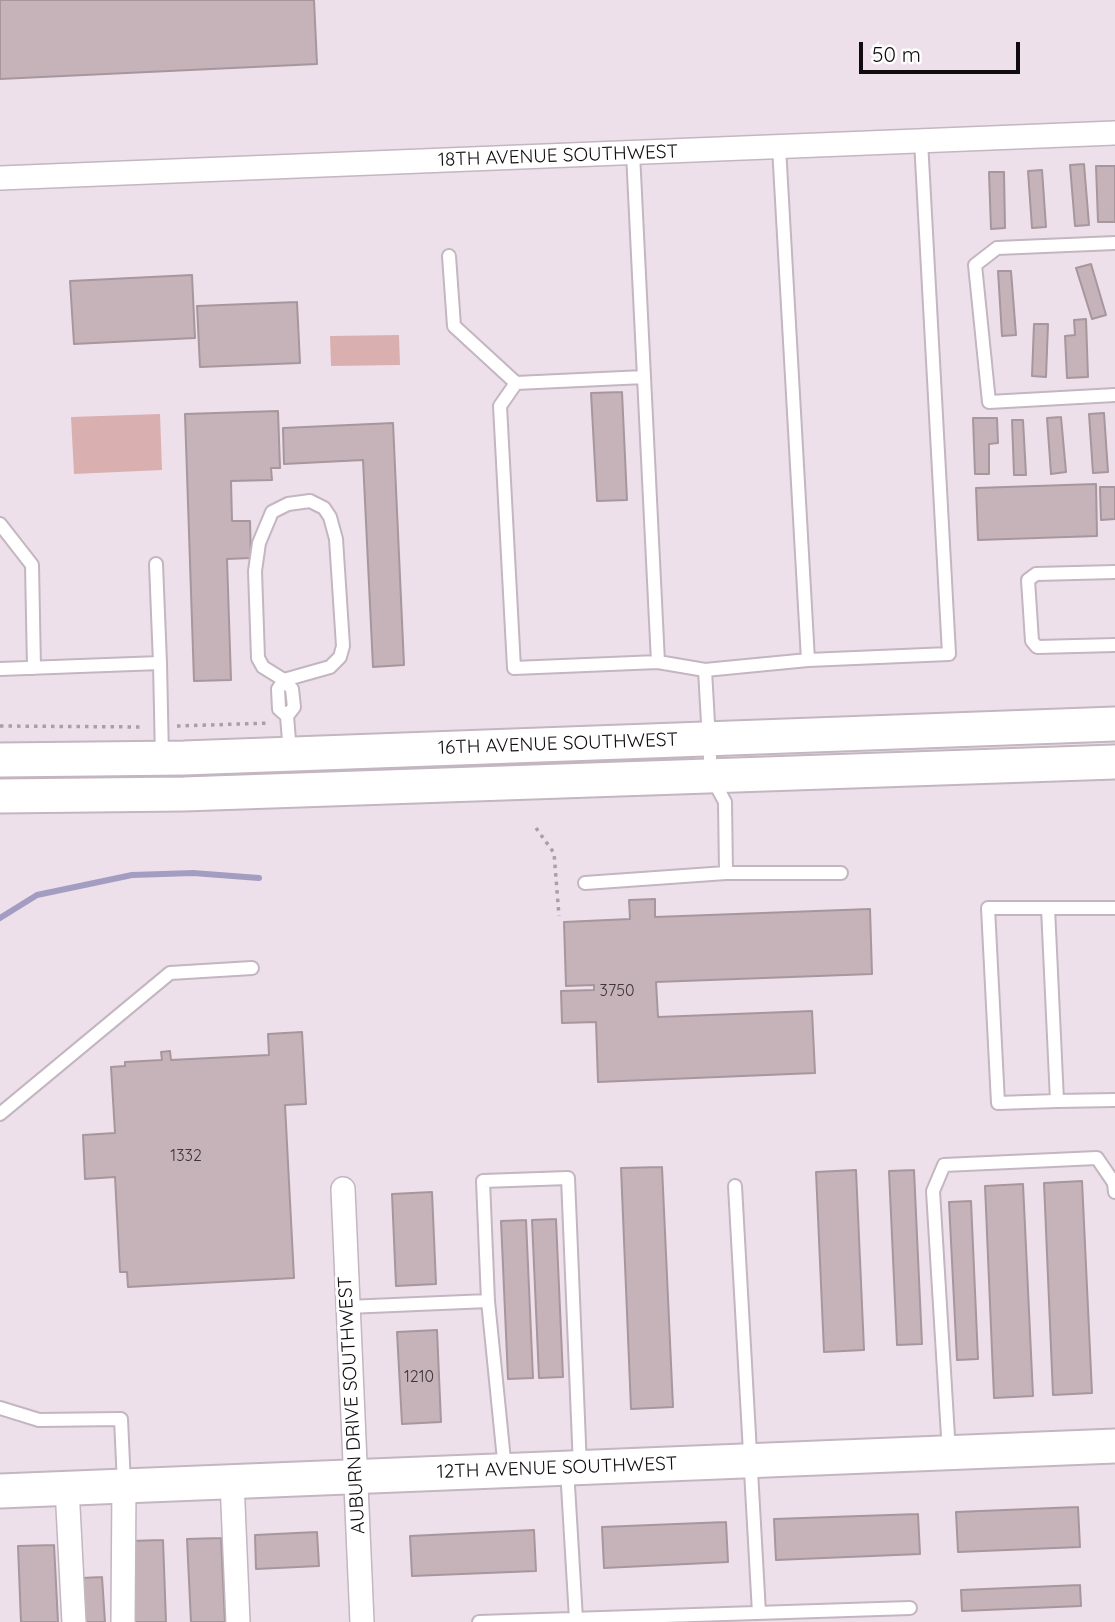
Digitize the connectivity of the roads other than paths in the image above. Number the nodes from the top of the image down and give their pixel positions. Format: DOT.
graph roads {
  1 [pos="1115,133"];
  2 [pos="921,141"];
  3 [pos="779,147"];
  4 [pos="633,153"];
  5 [pos="0,178"];
  6 [pos="1115,243"];
  7 [pos="449,256"];
  8 [pos="644,377"];
  9 [pos="516,383"];
  10 [pos="1115,395"];
  11 [pos="0,524"];
  12 [pos="156,564"];
  13 [pos="1115,572"];
  14 [pos="1115,645"];
  15 [pos="808,660"];
  16 [pos="658,662"];
  17 [pos="160,663"];
  18 [pos="34,668"];
  19 [pos="0,669"];
  20 [pos="705,670"];
  21 [pos="284,680"];
  22 [pos="1115,724"];
  23 [pos="709,738"];
  24 [pos="290,754"];
  25 [pos="162,758"];
  26 [pos="0,760"];
  27 [pos="1115,762"];
  28 [pos="711,776"];
  29 [pos="0,796"];
  30 [pos="726,873"];
  31 [pos="841,873"];
  32 [pos="585,883"];
  33 [pos="1048,908"];
  34 [pos="1115,908"];
  35 [pos="252,968"];
  36 [pos="1115,1100"];
  37 [pos="1057,1101"];
  38 [pos="0,1114"];
  39 [pos="735,1185"];
  40 [pos="342,1189"];
  41 [pos="1115,1192"];
  42 [pos="488,1301"];
  43 [pos="347,1307"];
  44 [pos="0,1408"];
  45 [pos="1115,1446"];
  46 [pos="949,1453"];
  47 [pos="751,1461"];
  48 [pos="573,1468"];
  49 [pos="505,1471"];
  50 [pos="354,1477"];
  51 [pos="232,1481"];
  52 [pos="124,1486"];
  53 [pos="67,1488"];
  54 [pos="0,1491"];
  55 [pos="910,1608"];
  56 [pos="759,1613"];
  57 [pos="576,1619"];
  58 [pos="74,1622"];
  59 [pos="123,1622"];
  60 [pos="238,1622"];
  61 [pos="362,1622"];
  62 [pos="479,1622"];
  1 -- 2 [label="street, 18TH AVENUE SOUTHWEST"];
  2 -- 3 [label="street, 18TH AVENUE SOUTHWEST"];
  2 -- 15 [label="lane"];
  3 -- 4 [label="street, 18TH AVENUE SOUTHWEST"];
  3 -- 15 [label="lane"];
  4 -- 5 [label="street, 18TH AVENUE SOUTHWEST"];
  4 -- 8 [label="lane"];
  6 -- 10 [label="lane"];
  7 -- 9 [label="lane"];
  8 -- 9 [label="lane"];
  8 -- 16 [label="lane"];
  9 -- 16 [label="lane"];
  11 -- 18 [label="lane"];
  12 -- 17 [label="lane"];
  13 -- 14 [label="lane"];
  15 -- 20 [label="lane"];
  16 -- 20 [label="lane"];
  17 -- 18 [label="lane"];
  17 -- 25 [label="lane"];
  18 -- 19 [label="lane"];
  20 -- 23 [label="lane"];
  21 -- 21 [label="lane"];
  21 -- 24 [label="lane"];
  22 -- 23 [label="main road, 16TH AVENUE SOUTHWEST"];
  23 -- 24 [label="main road, 16TH AVENUE SOUTHWEST"];
  23 -- 28 [label="lane"];
  24 -- 25 [label="main road, 16TH AVENUE SOUTHWEST"];
  25 -- 26 [label="main road, 16TH AVENUE SOUTHWEST"];
  27 -- 28 [label="main road, 16TH AVENUE SOUTHWEST"];
  28 -- 29 [label="main road, 16TH AVENUE SOUTHWEST"];
  28 -- 30 [label="lane"];
  30 -- 31 [label="lane"];
  30 -- 32 [label="lane"];
  33 -- 34 [label="lane"];
  33 -- 37 [label="lane"];
  33 -- 37 [label="lane"];
  35 -- 38 [label="lane"];
  36 -- 37 [label="lane"];
  39 -- 47 [label="lane"];
  40 -- 43 [label="street, AUBURN DRIVE SOUTHWEST"];
  41 -- 46 [label="lane"];
  42 -- 43 [label="lane"];
  42 -- 48 [label="lane"];
  42 -- 49 [label="lane"];
  43 -- 50 [label="street, AUBURN DRIVE SOUTHWEST"];
  44 -- 52 [label="lane"];
  45 -- 46 [label="main road, 12TH AVENUE SOUTHWEST"];
  46 -- 47 [label="main road, 12TH AVENUE SOUTHWEST"];
  47 -- 48 [label="main road, 12TH AVENUE SOUTHWEST"];
  47 -- 56 [label="lane"];
  48 -- 49 [label="main road, 12TH AVENUE SOUTHWEST"];
  48 -- 57 [label="lane"];
  49 -- 50 [label="main road, 12TH AVENUE SOUTHWEST"];
  50 -- 51 [label="main road, 12TH AVENUE SOUTHWEST"];
  50 -- 61 [label="street, AUBURN DRIVE SOUTHWEST"];
  51 -- 52 [label="main road, 12TH AVENUE SOUTHWEST"];
  51 -- 60 [label="street"];
  52 -- 53 [label="main road, 12TH AVENUE SOUTHWEST"];
  52 -- 59 [label="street"];
  53 -- 54 [label="main road, 12TH AVENUE SOUTHWEST"];
  53 -- 58 [label="street"];
  55 -- 56 [label="lane"];
  56 -- 57 [label="lane"];
  57 -- 62 [label="lane"];
}
